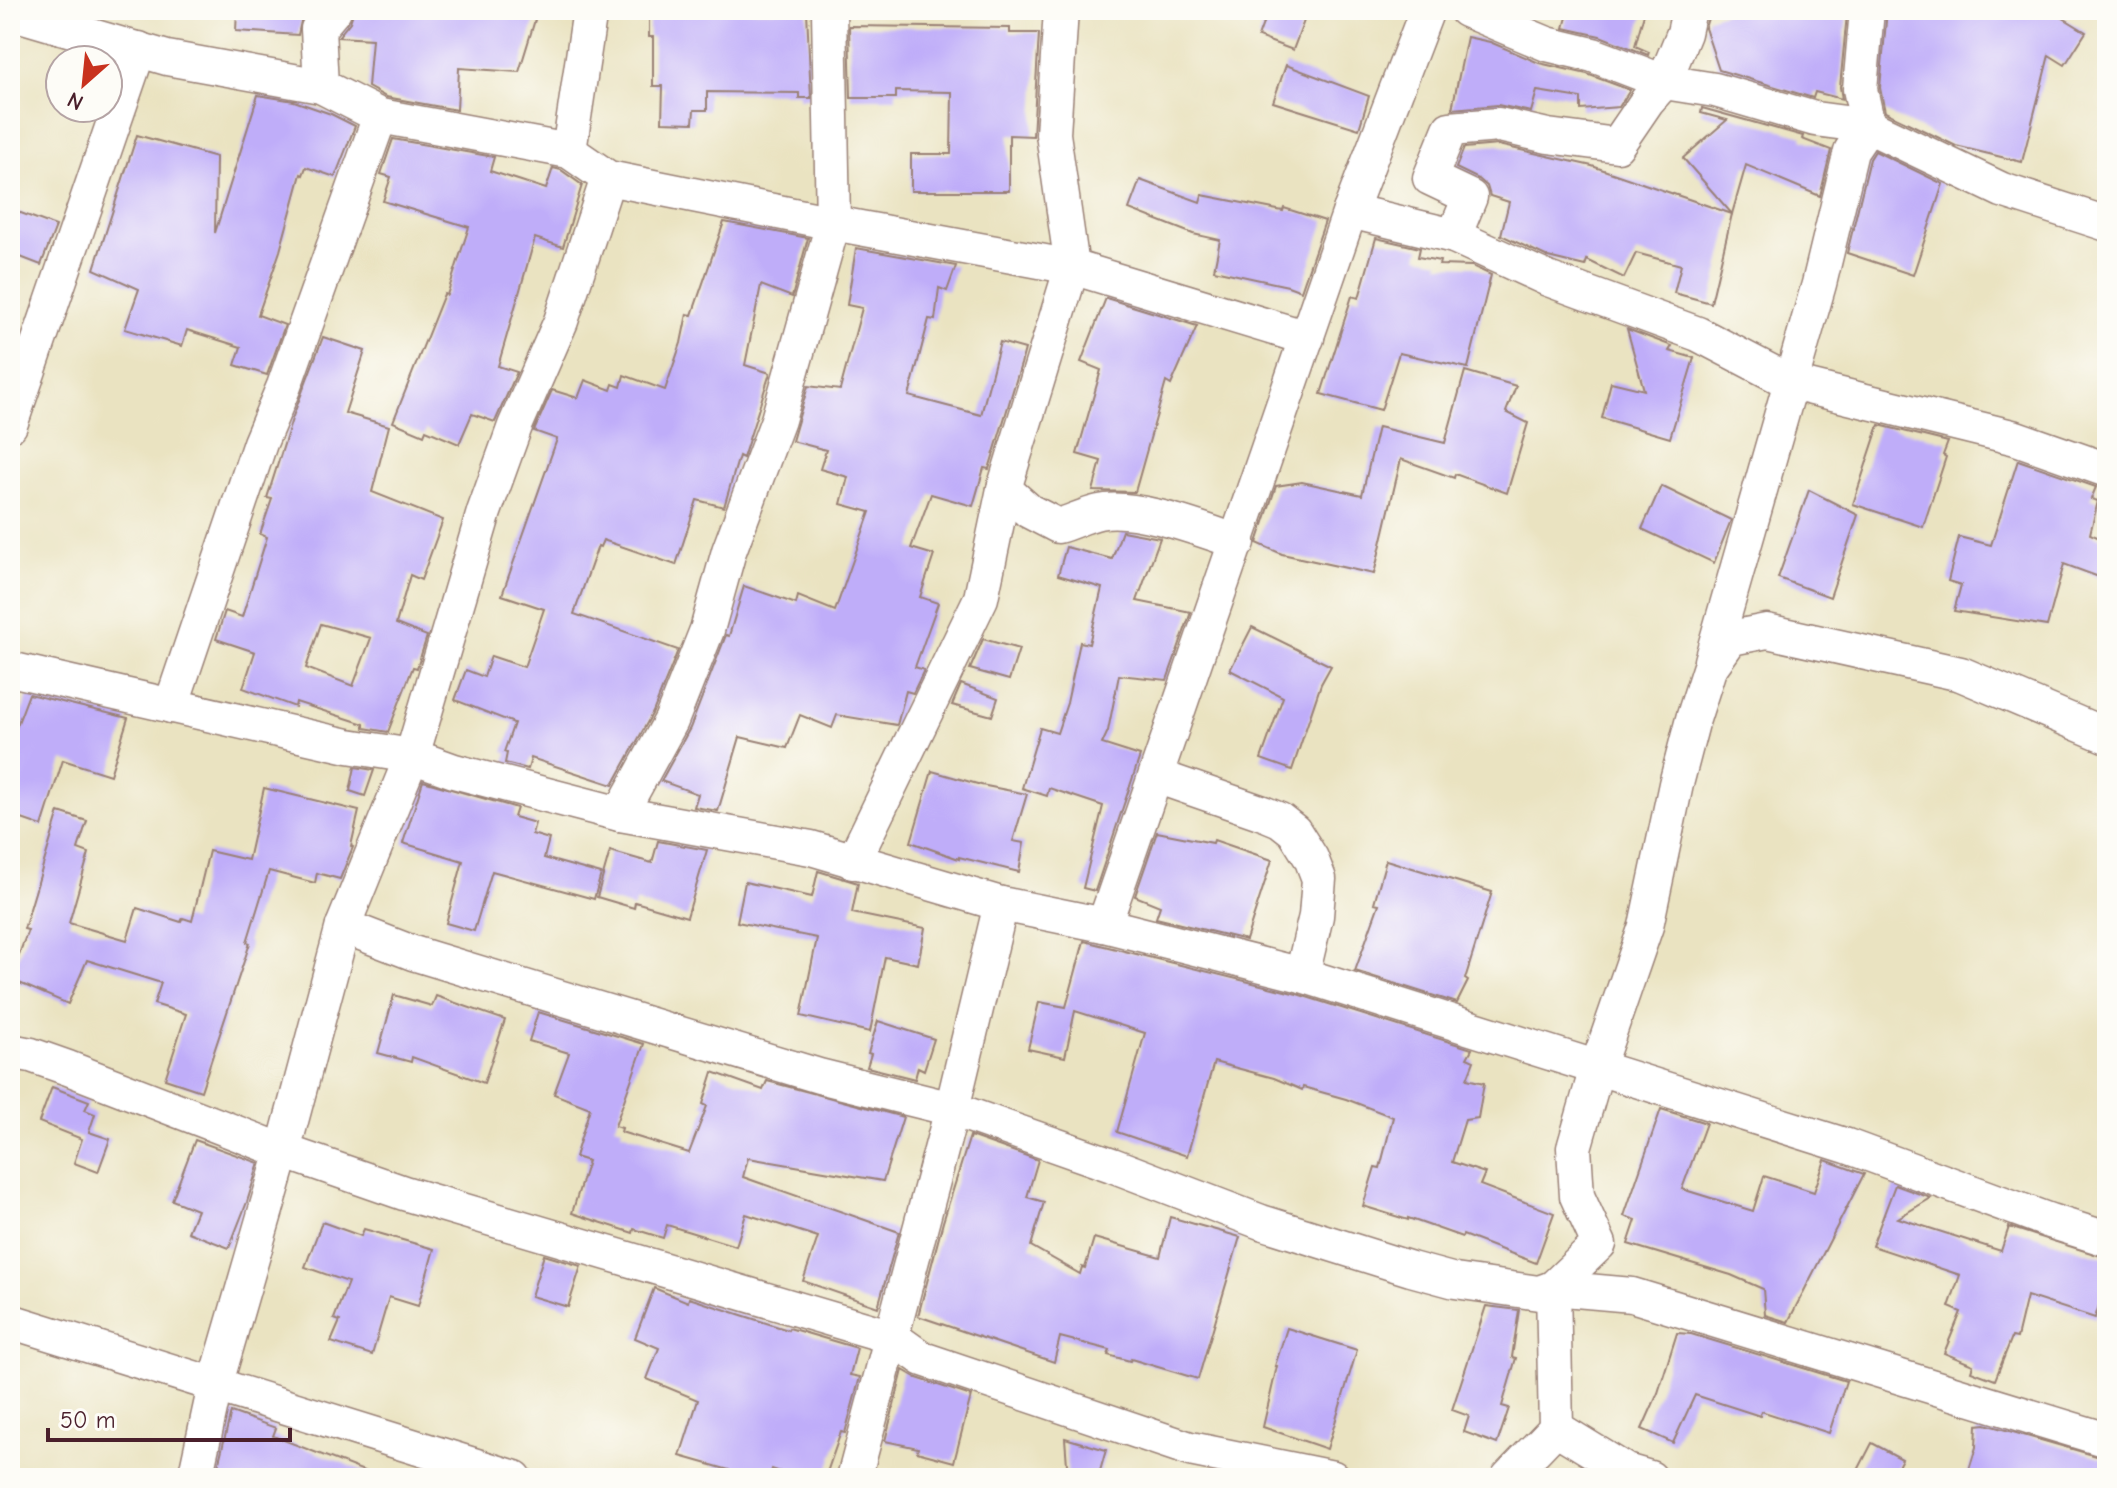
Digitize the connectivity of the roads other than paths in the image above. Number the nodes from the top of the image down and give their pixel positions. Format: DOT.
graph roads {
  1 [pos="334,10"];
  2 [pos="590,10"];
  3 [pos="829,10"];
  4 [pos="1061,10"];
  5 [pos="1427,10"];
  6 [pos="1466,10"];
  7 [pos="1689,10"];
  8 [pos="1867,10"];
  9 [pos="10,12"];
  10 [pos="139,49"];
  11 [pos="1664,82"];
  12 [pos="321,86"];
  13 [pos="380,116"];
  14 [pos="1868,126"];
  15 [pos="569,151"];
  16 [pos="608,178"];
  17 [pos="1350,211"];
  18 [pos="833,223"];
  19 [pos="2107,224"];
  20 [pos="1454,236"];
  21 [pos="1072,267"];
  22 [pos="1307,338"];
  23 [pos="1792,383"];
  24 [pos="10,425"];
  25 [pos="2107,470"];
  26 [pos="1004,489"];
  27 [pos="1238,542"];
  28 [pos="10,669"];
  29 [pos="1709,669"];
  30 [pos="171,706"];
  31 [pos="2107,736"];
  32 [pos="412,756"];
  33 [pos="1156,776"];
  34 [pos="620,814"];
  35 [pos="853,862"];
  36 [pos="1001,904"];
  37 [pos="1104,925"];
  38 [pos="343,926"];
  39 [pos="1302,975"];
  40 [pos="10,1051"];
  41 [pos="1597,1068"];
  42 [pos="952,1109"];
  43 [pos="283,1151"];
  44 [pos="2107,1239"];
  45 [pos="1553,1288"];
  46 [pos="10,1321"];
  47 [pos="892,1337"];
  48 [pos="215,1386"];
  49 [pos="1556,1428"];
  50 [pos="2107,1440"];
  51 [pos="195,1478"];
  52 [pos="515,1478"];
  53 [pos="854,1478"];
  54 [pos="1333,1478"];
  55 [pos="1508,1478"];
  56 [pos="1650,1478"];
  1 -- 12 [label="street"];
  2 -- 15 [label="street"];
  3 -- 18 [label="street"];
  4 -- 21 [label="street"];
  5 -- 17 [label="street"];
  6 -- 11 [label="street"];
  7 -- 11 [label="street"];
  8 -- 14 [label="street"];
  9 -- 10 [label="street"];
  10 -- 12 [label="street"];
  10 -- 24 [label="street"];
  11 -- 14 [label="street"];
  11 -- 20 [label="street"];
  12 -- 13 [label="street"];
  13 -- 15 [label="street"];
  13 -- 30 [label="street"];
  14 -- 19 [label="street"];
  14 -- 23 [label="street"];
  15 -- 16 [label="street"];
  16 -- 18 [label="street"];
  16 -- 32 [label="street"];
  17 -- 20 [label="street"];
  17 -- 22 [label="street"];
  18 -- 21 [label="street"];
  18 -- 34 [label="street"];
  20 -- 23 [label="street"];
  21 -- 22 [label="street"];
  21 -- 26 [label="street"];
  22 -- 27 [label="street"];
  23 -- 25 [label="street"];
  23 -- 29 [label="street"];
  26 -- 27 [label="street"];
  26 -- 35 [label="street"];
  27 -- 33 [label="street"];
  28 -- 30 [label="street"];
  29 -- 31 [label="street"];
  29 -- 41 [label="street"];
  30 -- 32 [label="street"];
  32 -- 34 [label="street"];
  32 -- 38 [label="street"];
  33 -- 37 [label="street"];
  33 -- 39 [label="street"];
  34 -- 35 [label="street"];
  35 -- 36 [label="street"];
  36 -- 37 [label="street"];
  36 -- 42 [label="street"];
  37 -- 39 [label="street"];
  38 -- 42 [label="street"];
  38 -- 43 [label="street"];
  39 -- 41 [label="street"];
  40 -- 43 [label="street"];
  41 -- 44 [label="street"];
  41 -- 45 [label="street"];
  42 -- 45 [label="street"];
  42 -- 47 [label="street"];
  43 -- 47 [label="street"];
  43 -- 48 [label="street"];
  45 -- 49 [label="street"];
  45 -- 50 [label="street"];
  46 -- 48 [label="street"];
  47 -- 53 [label="street"];
  47 -- 54 [label="street"];
  48 -- 51 [label="street"];
  48 -- 52 [label="street"];
  49 -- 55 [label="street"];
  49 -- 56 [label="street"];
}
